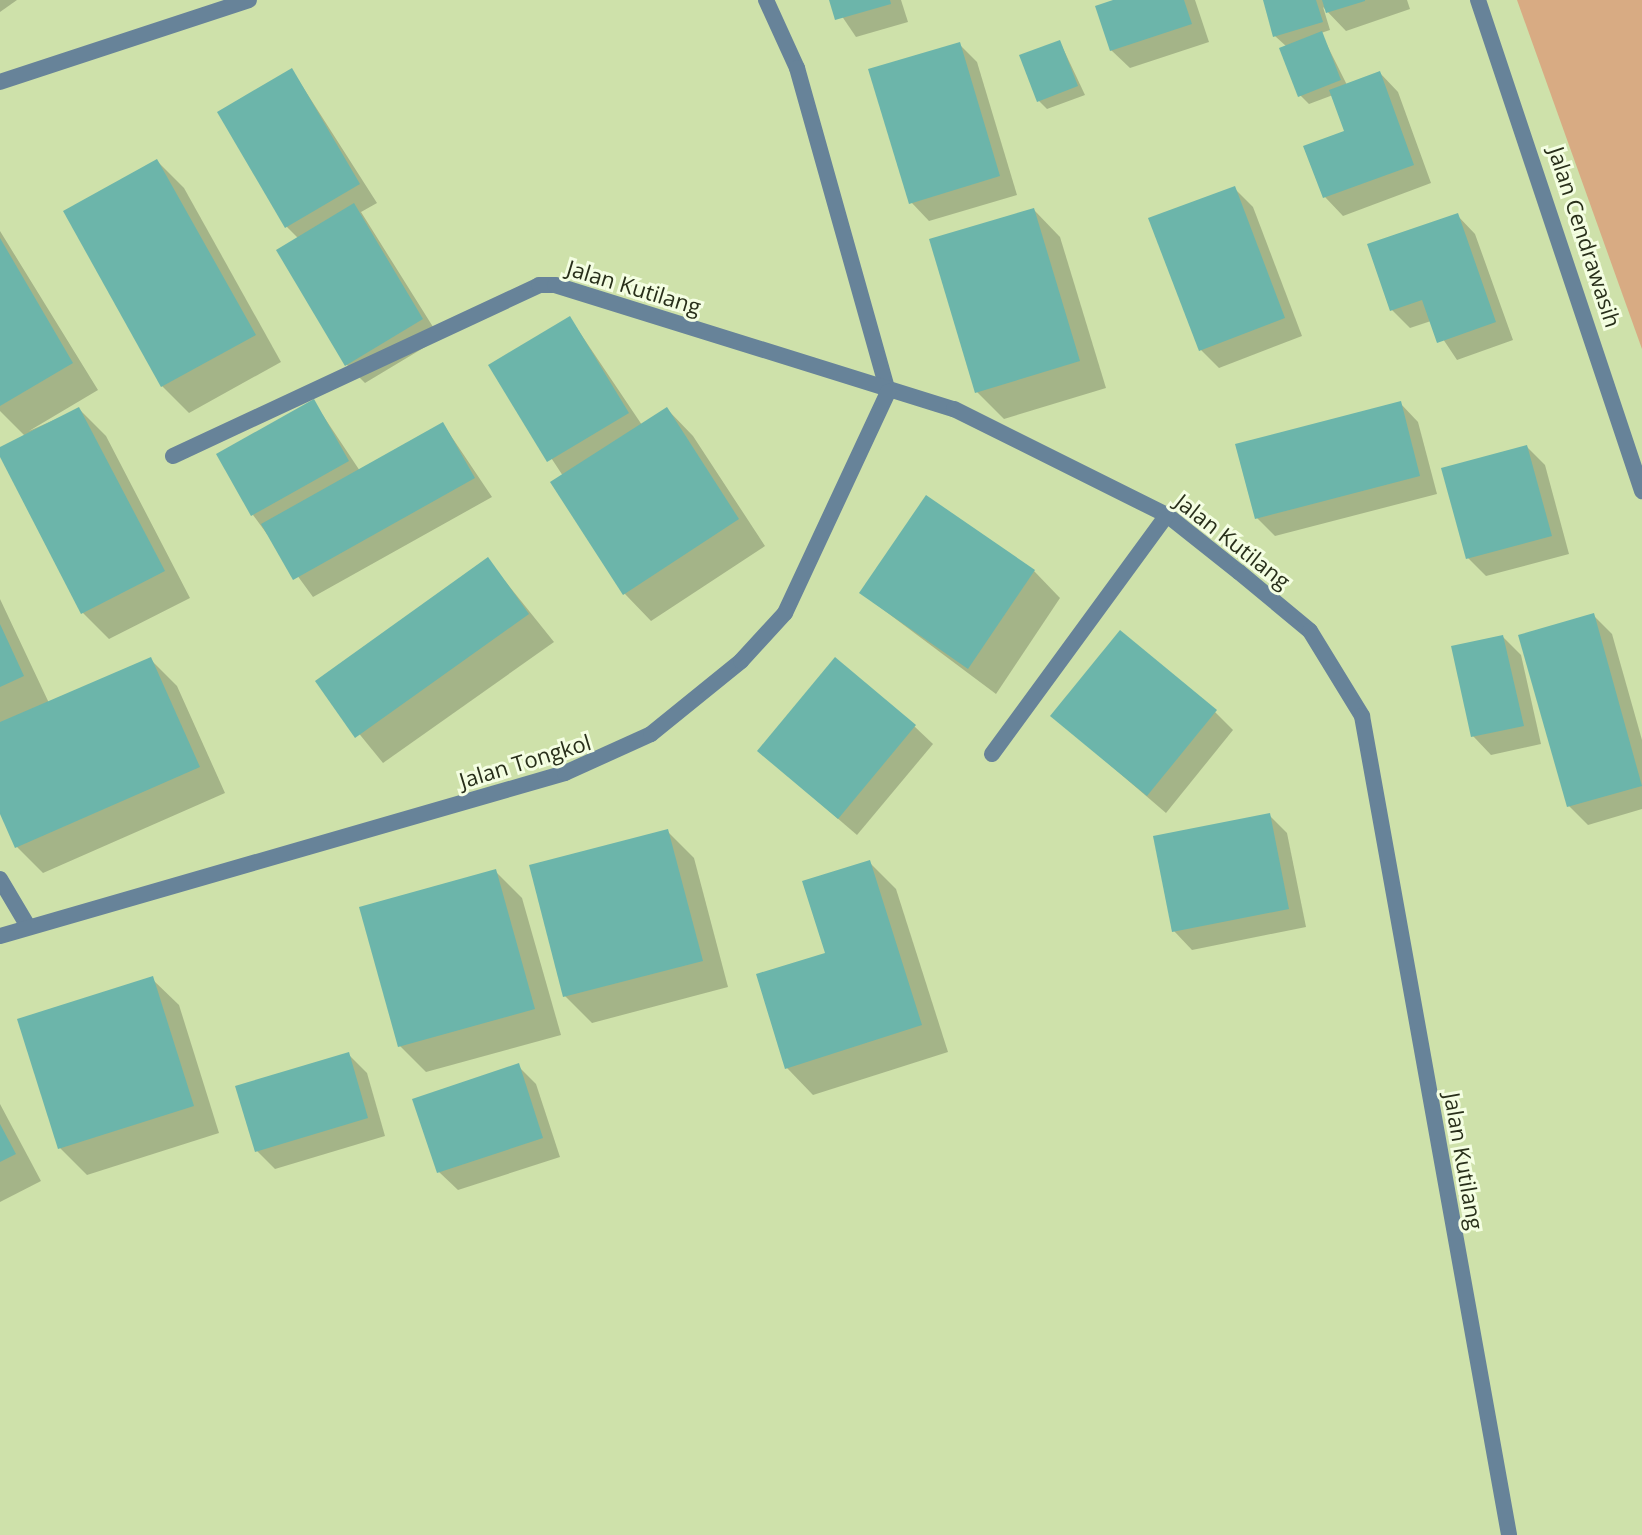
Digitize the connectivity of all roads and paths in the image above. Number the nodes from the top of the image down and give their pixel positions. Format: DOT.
graph roads {
  1 [pos="249,0"];
  2 [pos="766,0"];
  3 [pos="1478,0"];
  4 [pos="0,82"];
  5 [pos="888,392"];
  6 [pos="173,456"];
  7 [pos="1642,491"];
  8 [pos="1167,515"];
  9 [pos="992,754"];
  10 [pos="0,879"];
  11 [pos="26,923"];
  12 [pos="0,936"];
  13 [pos="1509,1535"];
  1 -- 4 [label="street"];
  2 -- 5 [label="street"];
  3 -- 7 [label="street, Jalan Cendrawasih"];
  5 -- 6 [label="street, Jalan Kutilang"];
  5 -- 8 [label="street, Jalan Kutilang"];
  5 -- 11 [label="street, Jalan Tongkol"];
  8 -- 9 [label="street"];
  8 -- 13 [label="street, Jalan Kutilang"];
  10 -- 11 [label="street"];
  11 -- 12 [label="street, Jalan Tongkol"];
}
